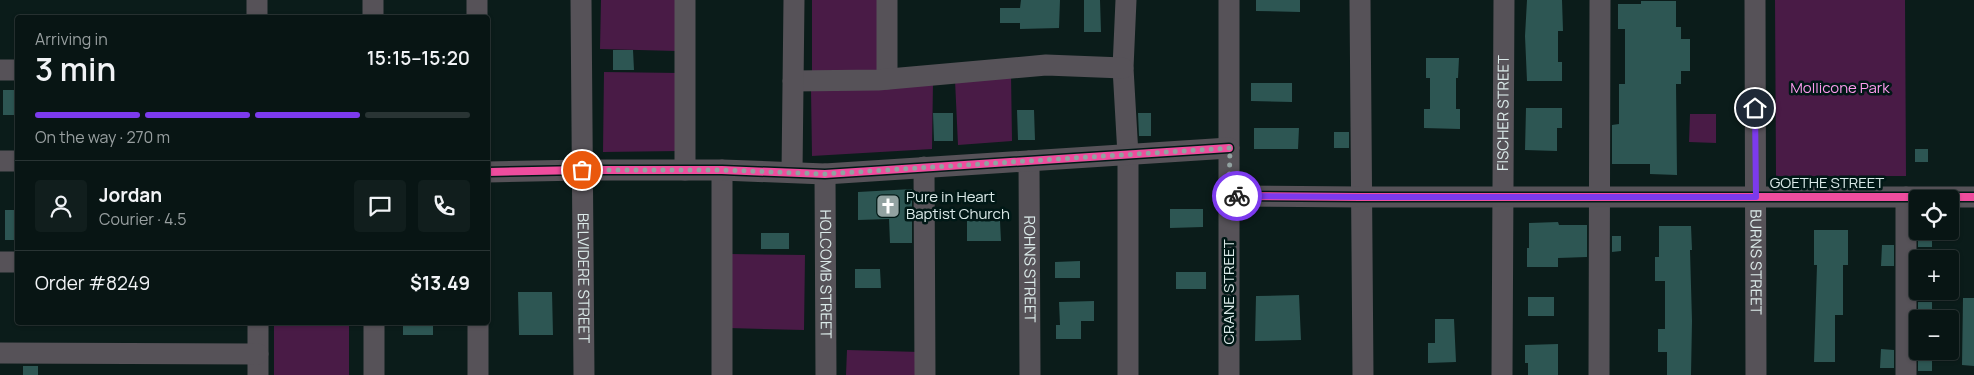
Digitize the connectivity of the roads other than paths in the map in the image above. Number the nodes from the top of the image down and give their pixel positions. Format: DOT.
graph roads {
  1 [pos="257,0"];
  2 [pos="373,0"];
  3 [pos="477,0"];
  4 [pos="581,0"];
  5 [pos="685,0"];
  6 [pos="794,0"];
  7 [pos="887,0"];
  8 [pos="1126,0"];
  9 [pos="1229,0"];
  10 [pos="1360,0"];
  11 [pos="1504,0"];
  12 [pos="1600,0"];
  13 [pos="1755,0"];
  14 [pos="257,15"];
  15 [pos="373,15"];
  16 [pos="477,15"];
  17 [pos="1123,68"];
  18 [pos="0,70"];
  19 [pos="15,70"];
  20 [pos="887,79"];
  21 [pos="793,81"];
  22 [pos="1230,148"];
  23 [pos="1128,155"];
  24 [pos="0,161"];
  25 [pos="15,161"];
  26 [pos="1029,161"];
  27 [pos="924,168"];
  28 [pos="582,170"];
  29 [pos="685,170"];
  30 [pos="722,170"];
  31 [pos="490,172"];
  32 [pos="792,172"];
  33 [pos="824,174"];
  34 [pos="1229,196"];
  35 [pos="1360,197"];
  36 [pos="1600,197"];
  37 [pos="1756,197"];
  38 [pos="1906,197"];
  39 [pos="1974,197"];
  40 [pos="1504,198"];
  41 [pos="0,262"];
  42 [pos="15,262"];
  43 [pos="258,325"];
  44 [pos="374,325"];
  45 [pos="478,325"];
  46 [pos="0,353"];
  47 [pos="258,354"];
  48 [pos="258,375"];
  49 [pos="374,375"];
  50 [pos="478,375"];
  51 [pos="584,375"];
  52 [pos="722,375"];
  53 [pos="826,375"];
  54 [pos="925,375"];
  55 [pos="1030,375"];
  56 [pos="1128,375"];
  57 [pos="1229,375"];
  58 [pos="1363,375"];
  59 [pos="1502,375"];
  60 [pos="1599,375"];
  61 [pos="1756,375"];
  62 [pos="1906,375"];
  1 -- 14 [label="street"];
  2 -- 15 [label="street"];
  3 -- 16 [label="street"];
  4 -- 28 [label="street, BELVIDERE STREET"];
  5 -- 29 [label="street"];
  6 -- 21 [label="street"];
  7 -- 20 [label="street"];
  8 -- 17 [label="street"];
  9 -- 22 [label="street, CRANE STREET"];
  10 -- 35 [label="street"];
  11 -- 40 [label="street, FISCHER STREET"];
  12 -- 36 [label="street"];
  13 -- 37 [label="street, BURNS STREET"];
  17 -- 20 [label="street"];
  17 -- 23 [label="street"];
  18 -- 19 [label="street"];
  20 -- 21 [label="street"];
  21 -- 32 [label="street"];
  22 -- 23 [label="street"];
  22 -- 34 [label="street, CRANE STREET"];
  23 -- 26 [label="street"];
  23 -- 56 [label="street"];
  24 -- 25 [label="street"];
  26 -- 27 [label="street"];
  26 -- 55 [label="street, ROHNS STREET"];
  27 -- 33 [label="street"];
  27 -- 54 [label="street"];
  28 -- 29 [label="street"];
  28 -- 31 [label="street"];
  28 -- 51 [label="street, BELVIDERE STREET"];
  29 -- 30 [label="street"];
  30 -- 32 [label="street"];
  30 -- 52 [label="street"];
  32 -- 33 [label="street"];
  33 -- 53 [label="street, HOLCOMB STREET"];
  34 -- 35 [label="street, GOETHE STREET"];
  34 -- 57 [label="street, CRANE STREET"];
  35 -- 40 [label="street, GOETHE STREET"];
  35 -- 58 [label="street"];
  36 -- 37 [label="street, GOETHE STREET"];
  36 -- 40 [label="street, GOETHE STREET"];
  36 -- 60 [label="street"];
  37 -- 38 [label="street, GOETHE STREET"];
  37 -- 61 [label="street, BURNS STREET"];
  38 -- 39 [label="street, GOETHE STREET"];
  38 -- 62 [label="street"];
  40 -- 59 [label="street, FISCHER STREET"];
  41 -- 42 [label="street"];
  43 -- 47 [label="street"];
  44 -- 49 [label="street"];
  45 -- 50 [label="street"];
  46 -- 47 [label="street"];
  47 -- 48 [label="street"];
}
